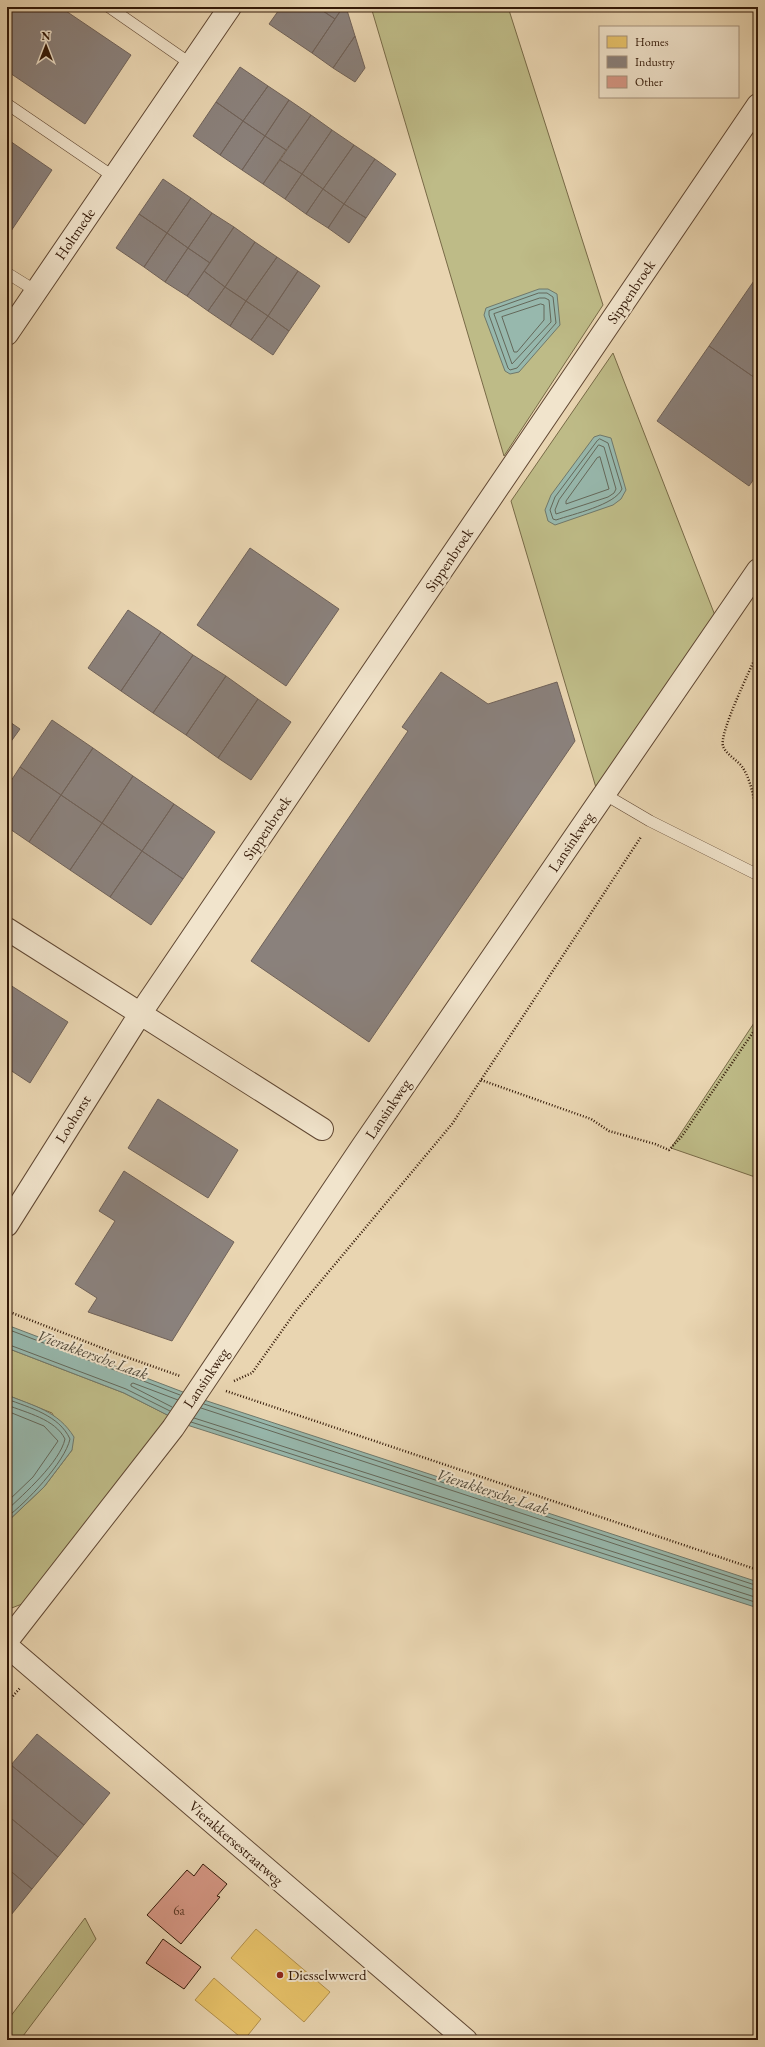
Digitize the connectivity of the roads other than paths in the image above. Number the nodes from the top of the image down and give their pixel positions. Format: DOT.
graph roads {
  1 [pos="109,7"];
  2 [pos="230,7"];
  3 [pos="191,64"];
  4 [pos="7,104"];
  5 [pos="758,105"];
  6 [pos="114,177"];
  7 [pos="7,273"];
  8 [pos="36,292"];
  9 [pos="7,334"];
  10 [pos="758,570"];
  11 [pos="604,794"];
  12 [pos="758,875"];
  13 [pos="7,930"];
  14 [pos="140,1014"];
  15 [pos="322,1129"];
  16 [pos="7,1225"];
  17 [pos="7,1641"];
  18 [pos="7,1646"];
  19 [pos="466,2040"];
  1 -- 3 [label="lane"];
  2 -- 3 [label="street, Holtmede"];
  3 -- 6 [label="street, Holtmede"];
  4 -- 6 [label="lane"];
  5 -- 14 [label="street, Sippenbroek"];
  6 -- 8 [label="street, Holtmede"];
  7 -- 8 [label="lane"];
  8 -- 9 [label="street, Holtmede"];
  10 -- 11 [label="street, Lansinkweg"];
  11 -- 12 [label="lane"];
  11 -- 17 [label="street, Lansinkweg"];
  13 -- 14 [label="street"];
  14 -- 15 [label="street"];
  14 -- 16 [label="street, Loohorst"];
  18 -- 19 [label="street, Vierakkersestraatweg"];
}
